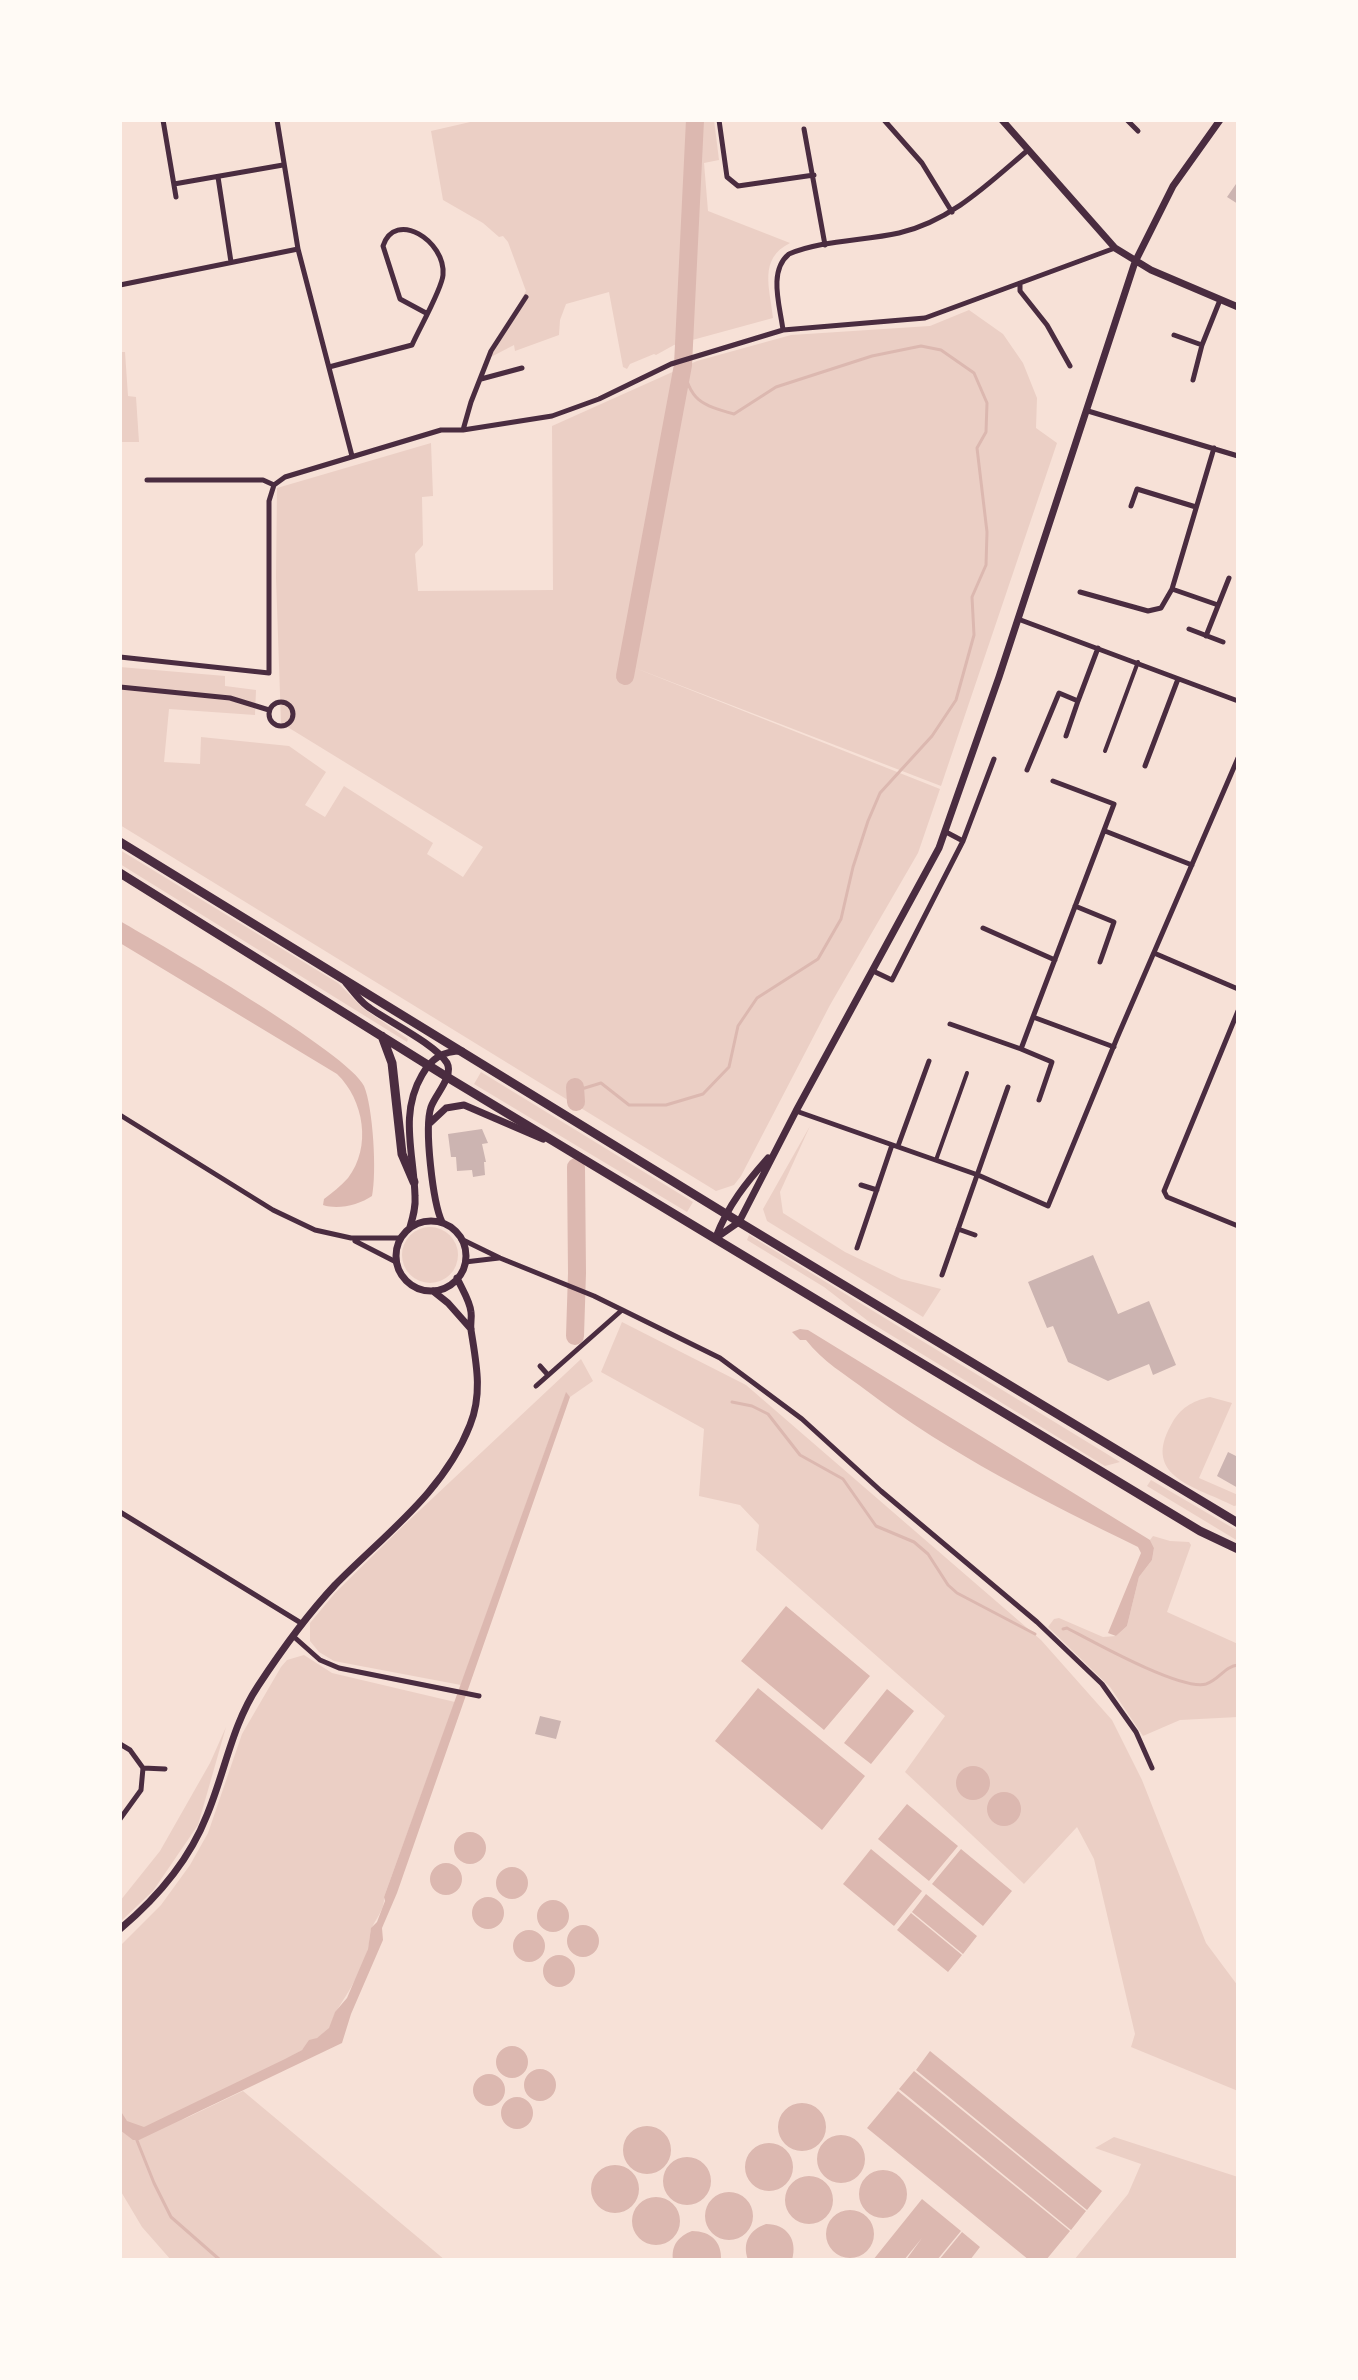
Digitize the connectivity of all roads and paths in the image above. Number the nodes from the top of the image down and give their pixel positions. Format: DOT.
graph roads {
  1 [pos="163,120"];
  2 [pos="277,120"];
  3 [pos="719,120"];
  4 [pos="884,120"];
  5 [pos="1002,120"];
  6 [pos="1127,120"];
  7 [pos="1220,120"];
  8 [pos="804,129"];
  9 [pos="1138,131"];
  10 [pos="1028,150"];
  11 [pos="284,165"];
  12 [pos="814,175"];
  13 [pos="218,177"];
  14 [pos="174,184"];
  15 [pos="176,197"];
  16 [pos="952,212"];
  17 [pos="825,245"];
  18 [pos="1115,248"];
  19 [pos="298,249"];
  20 [pos="231,262"];
  21 [pos="1135,262"];
  22 [pos="1020,283"];
  23 [pos="120,285"];
  24 [pos="526,297"];
  25 [pos="1220,300"];
  26 [pos="1238,307"];
  27 [pos="426,313"];
  28 [pos="783,330"];
  29 [pos="1174,335"];
  30 [pos="1202,345"];
  31 [pos="1070,366"];
  32 [pos="329,367"];
  33 [pos="522,368"];
  34 [pos="481,379"];
  35 [pos="1193,380"];
  36 [pos="1088,411"];
  37 [pos="463,430"];
  38 [pos="1214,448"];
  39 [pos="352,456"];
  40 [pos="1238,456"];
  41 [pos="147,480"];
  42 [pos="274,485"];
  43 [pos="1131,506"];
  44 [pos="1196,507"];
  45 [pos="1229,578"];
  46 [pos="1172,589"];
  47 [pos="1080,592"];
  48 [pos="1218,605"];
  49 [pos="1018,619"];
  50 [pos="1189,629"];
  51 [pos="1206,636"];
  52 [pos="1223,642"];
  53 [pos="1098,648"];
  54 [pos="120,657"];
  55 [pos="1138,662"];
  56 [pos="1178,679"];
  57 [pos="120,687"];
  58 [pos="1078,701"];
  59 [pos="1238,701"];
  60 [pos="269,710"];
  61 [pos="1066,736"];
  62 [pos="1105,751"];
  63 [pos="1238,758"];
  64 [pos="994,759"];
  65 [pos="1145,766"];
  66 [pos="1027,770"];
  67 [pos="1053,781"];
  68 [pos="1105,831"];
  69 [pos="946,832"];
  70 [pos="963,841"];
  71 [pos="120,842"];
  72 [pos="1192,865"];
  73 [pos="120,873"];
  74 [pos="1075,906"];
  75 [pos="983,928"];
  76 [pos="1154,953"];
  77 [pos="1055,960"];
  78 [pos="1100,962"];
  79 [pos="873,971"];
  80 [pos="339,976"];
  81 [pos="1238,989"];
  82 [pos="1238,1011"];
  83 [pos="1033,1017"];
  84 [pos="950,1024"];
  85 [pos="382,1036"];
  86 [pos="1114,1047"];
  87 [pos="1021,1049"];
  88 [pos="465,1052"];
  89 [pos="440,1055"];
  90 [pos="929,1061"];
  91 [pos="428,1064"];
  92 [pos="967,1073"];
  93 [pos="447,1077"];
  94 [pos="1008,1087"];
  95 [pos="1039,1100"];
  96 [pos="796,1111"];
  97 [pos="120,1115"];
  98 [pos="429,1129"];
  99 [pos="561,1144"];
  100 [pos="895,1146"];
  101 [pos="778,1147"];
  102 [pos="936,1160"];
  103 [pos="978,1175"];
  104 [pos="414,1182"];
  105 [pos="861,1185"];
  106 [pos="877,1190"];
  107 [pos="725,1213"];
  108 [pos="442,1222"];
  109 [pos="739,1222"];
  110 [pos="1238,1226"];
  111 [pos="410,1227"];
  112 [pos="958,1229"];
  113 [pos="975,1235"];
  114 [pos="351,1238"];
  115 [pos="400,1238"];
  116 [pos="716,1238"];
  117 [pos="461,1239"];
  118 [pos="857,1248"];
  119 [pos="500,1258"];
  120 [pos="396,1262"];
  121 [pos="465,1262"];
  122 [pos="942,1275"];
  123 [pos="457,1278"];
  124 [pos="433,1291"];
  125 [pos="622,1310"];
  126 [pos="471,1329"];
  127 [pos="540,1366"];
  128 [pos="548,1375"];
  129 [pos="536,1386"];
  130 [pos="120,1513"];
  131 [pos="1238,1523"];
  132 [pos="1238,1549"];
  133 [pos="301,1623"];
  134 [pos="293,1636"];
  135 [pos="479,1696"];
  136 [pos="120,1744"];
  137 [pos="143,1768"];
  138 [pos="1152,1768"];
  139 [pos="165,1769"];
  140 [pos="120,1819"];
  141 [pos="120,1929"];
  1 -- 14 [label="street"];
  2 -- 11 [label="street"];
  3 -- 12 [label="street"];
  4 -- 16 [label="street"];
  5 -- 10 [label="street"];
  6 -- 9 [label="street"];
  7 -- 21 [label="street"];
  8 -- 12 [label="street"];
  10 -- 16 [label="street"];
  10 -- 18 [label="street"];
  11 -- 13 [label="street"];
  11 -- 19 [label="street"];
  12 -- 17 [label="street"];
  13 -- 14 [label="street"];
  13 -- 20 [label="street"];
  14 -- 15 [label="street"];
  16 -- 17 [label="street"];
  17 -- 28 [label="street"];
  18 -- 21 [label="street"];
  18 -- 22 [label="street"];
  19 -- 20 [label="street"];
  19 -- 32 [label="street"];
  20 -- 23 [label="street"];
  21 -- 25 [label="street"];
  21 -- 36 [label="street"];
  22 -- 28 [label="street"];
  22 -- 31 [label="street"];
  24 -- 34 [label="street"];
  25 -- 26 [label="street"];
  25 -- 30 [label="street"];
  27 -- 27 [label="street"];
  27 -- 32 [label="street"];
  28 -- 37 [label="street"];
  29 -- 30 [label="street"];
  30 -- 35 [label="street"];
  32 -- 39 [label="street"];
  33 -- 34 [label="street"];
  34 -- 37 [label="street"];
  36 -- 38 [label="street"];
  36 -- 49 [label="street"];
  37 -- 39 [label="street"];
  38 -- 40 [label="street"];
  38 -- 44 [label="street"];
  39 -- 42 [label="street"];
  41 -- 42 [label="street"];
  42 -- 54 [label="street"];
  43 -- 44 [label="street"];
  44 -- 46 [label="street"];
  45 -- 48 [label="street"];
  46 -- 47 [label="street"];
  46 -- 48 [label="street"];
  48 -- 51 [label="street"];
  49 -- 53 [label="street"];
  49 -- 69 [label="street"];
  50 -- 51 [label="street"];
  51 -- 52 [label="street"];
  53 -- 55 [label="street"];
  53 -- 58 [label="street"];
  55 -- 56 [label="street"];
  55 -- 62 [label="street"];
  56 -- 59 [label="street"];
  56 -- 65 [label="street"];
  57 -- 60 [label="street"];
  58 -- 61 [label="street"];
  58 -- 66 [label="street"];
  60 -- 60 [label="street"];
  63 -- 72 [label="street"];
  64 -- 70 [label="street"];
  67 -- 68 [label="street"];
  68 -- 72 [label="street"];
  68 -- 74 [label="street"];
  69 -- 70 [label="street"];
  69 -- 79 [label="street"];
  70 -- 79 [label="street"];
  71 -- 80 [label="highway"];
  72 -- 76 [label="street"];
  73 -- 85 [label="highway"];
  74 -- 77 [label="street"];
  74 -- 78 [label="street"];
  75 -- 77 [label="street"];
  76 -- 81 [label="street"];
  76 -- 86 [label="street"];
  77 -- 83 [label="street"];
  79 -- 96 [label="street"];
  80 -- 88 [label="highway"];
  80 -- 89 [label="street"];
  82 -- 110 [label="street"];
  83 -- 86 [label="street"];
  83 -- 87 [label="street"];
  84 -- 87 [label="street"];
  85 -- 91 [label="highway"];
  85 -- 104 [label="highway"];
  86 -- 103 [label="street"];
  87 -- 95 [label="street"];
  88 -- 89 [label="street"];
  88 -- 107 [label="highway"];
  89 -- 91 [label="street"];
  89 -- 93 [label="street"];
  90 -- 100 [label="street"];
  91 -- 93 [label="highway"];
  91 -- 104 [label="street"];
  92 -- 102 [label="street"];
  93 -- 98 [label="street"];
  93 -- 99 [label="highway"];
  94 -- 103 [label="street"];
  96 -- 100 [label="street"];
  96 -- 101 [label="street"];
  97 -- 114 [label="street"];
  98 -- 99 [label="street"];
  98 -- 108 [label="street"];
  99 -- 116 [label="highway"];
  100 -- 102 [label="street"];
  100 -- 106 [label="street"];
  101 -- 107 [label="street"];
  101 -- 109 [label="street"];
  102 -- 103 [label="street"];
  103 -- 112 [label="street"];
  104 -- 111 [label="street"];
  105 -- 106 [label="street"];
  106 -- 118 [label="street"];
  107 -- 109 [label="highway"];
  107 -- 116 [label="street"];
  108 -- 111 [label="street"];
  108 -- 117 [label="street"];
  109 -- 116 [label="street"];
  109 -- 131 [label="highway"];
  111 -- 115 [label="street"];
  112 -- 113 [label="street"];
  112 -- 122 [label="street"];
  114 -- 115 [label="street"];
  114 -- 120 [label="street"];
  115 -- 120 [label="street"];
  116 -- 132 [label="highway"];
  117 -- 119 [label="street"];
  117 -- 121 [label="street"];
  119 -- 121 [label="street"];
  119 -- 125 [label="street"];
  120 -- 124 [label="street"];
  121 -- 123 [label="street"];
  123 -- 124 [label="street"];
  123 -- 126 [label="street"];
  124 -- 126 [label="street"];
  125 -- 128 [label="street"];
  125 -- 138 [label="street"];
  126 -- 133 [label="street"];
  127 -- 128 [label="street"];
  128 -- 129 [label="street"];
  130 -- 133 [label="street"];
  133 -- 134 [label="street"];
  134 -- 135 [label="street"];
  134 -- 141 [label="street"];
  136 -- 137 [label="street"];
  137 -- 139 [label="street"];
  137 -- 140 [label="street"];
}
